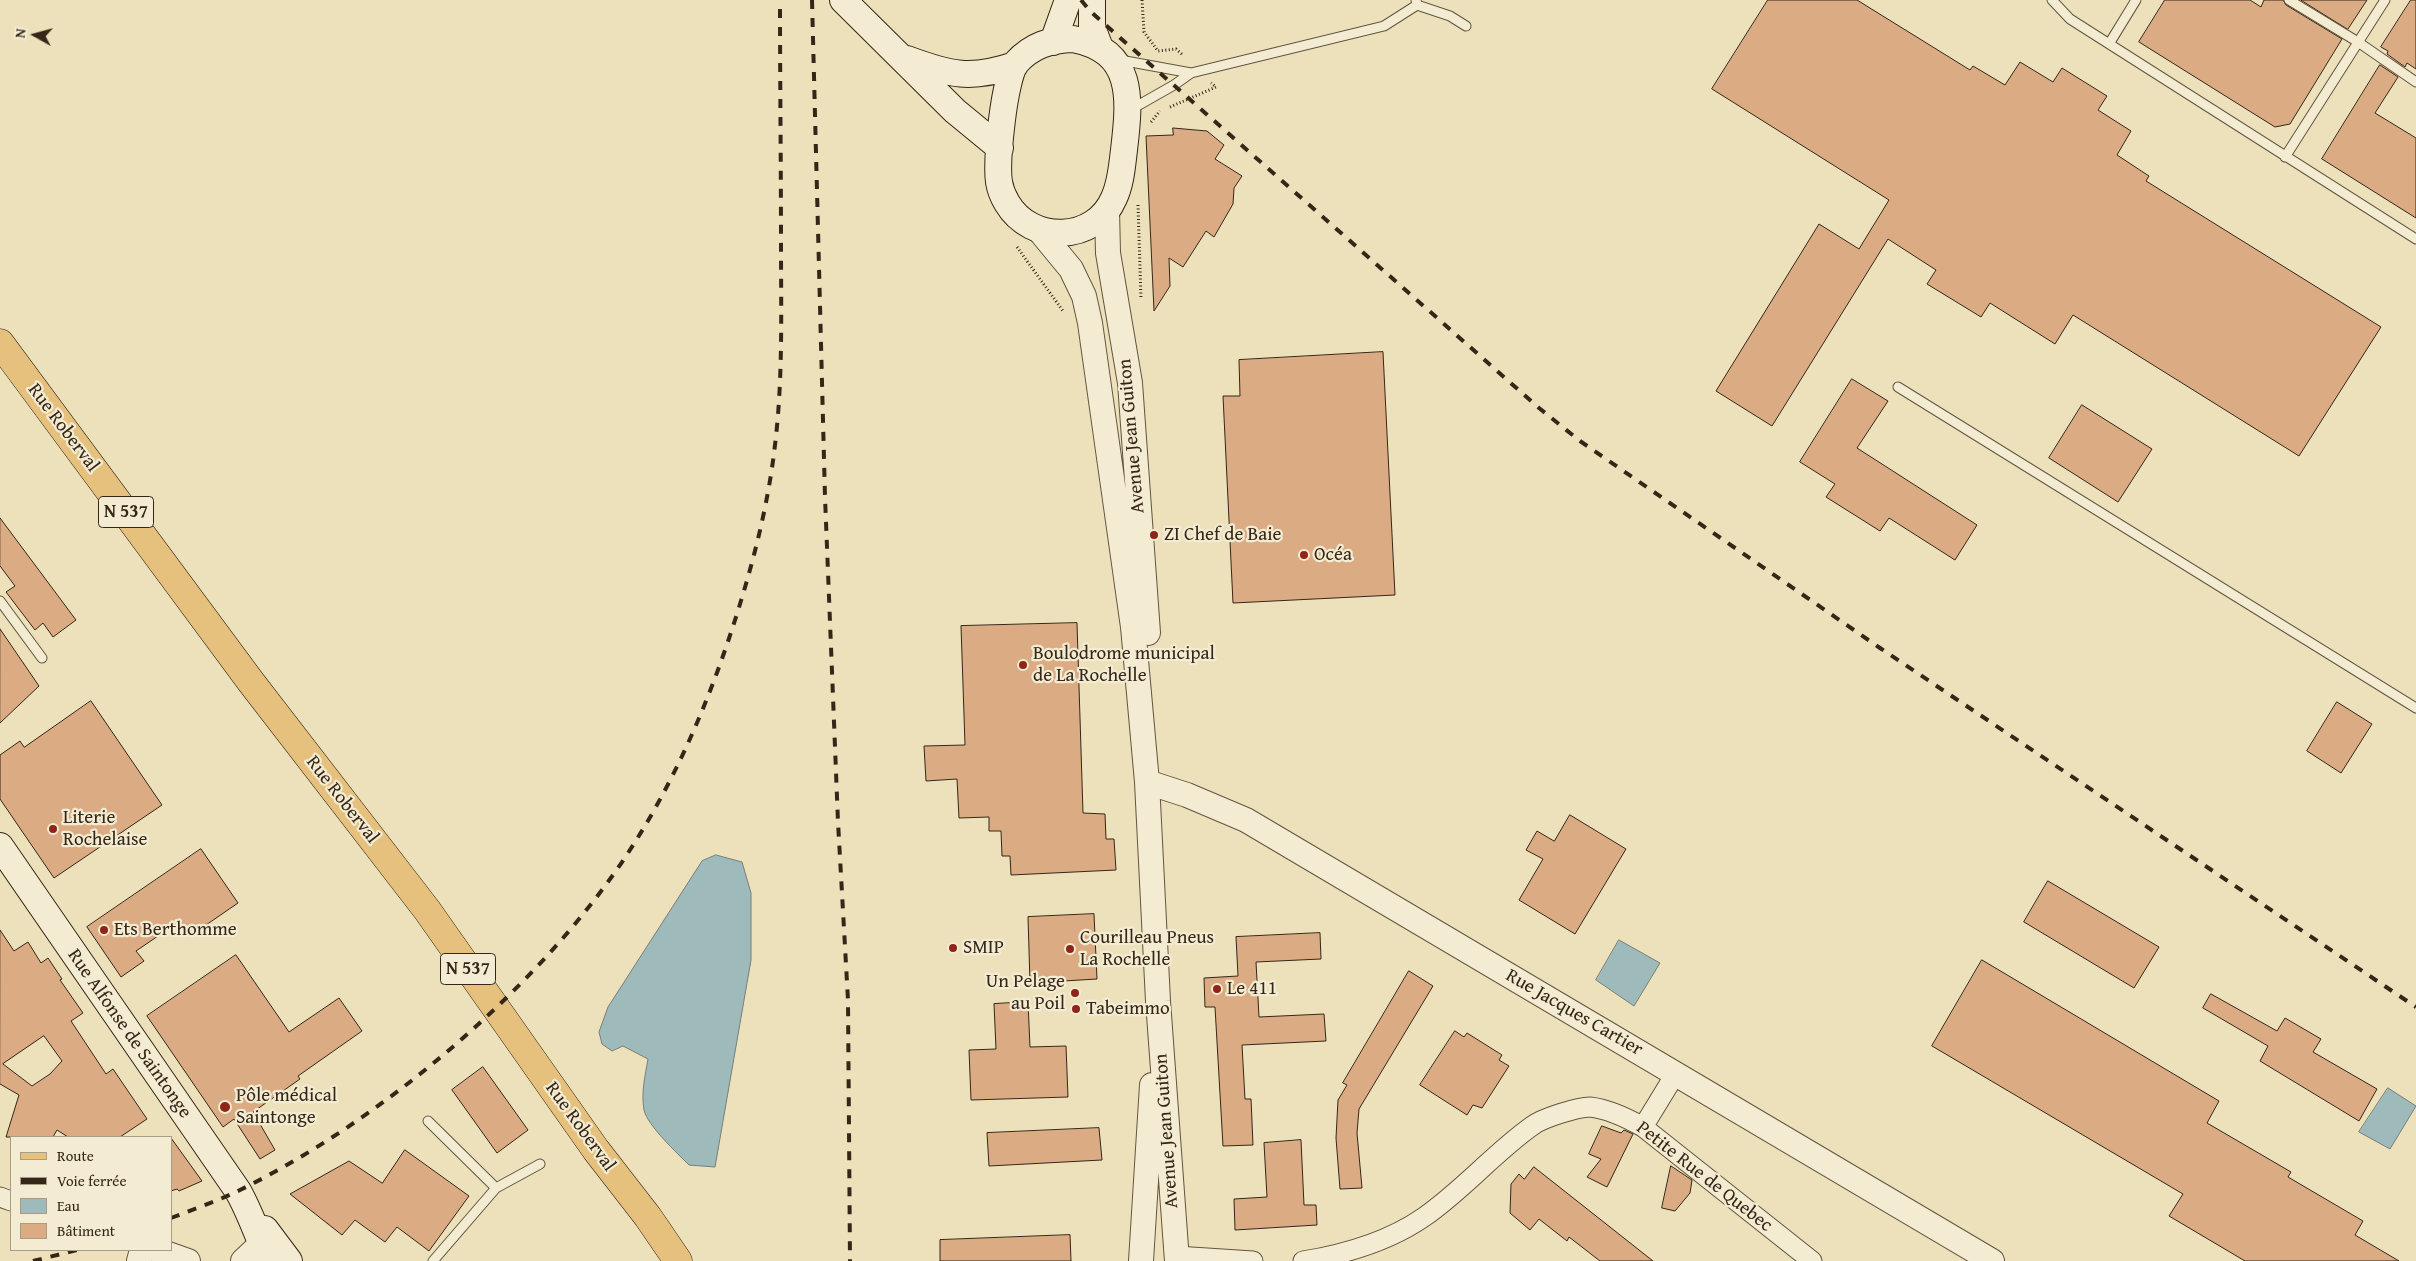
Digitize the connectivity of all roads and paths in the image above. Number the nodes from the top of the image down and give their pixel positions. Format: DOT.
graph roads {
  1 [pos="843,0"];
  2 [pos="1068,0"];
  3 [pos="1092,0"];
  4 [pos="2052,0"];
  5 [pos="2136,0"];
  6 [pos="2289,0"];
  7 [pos="2384,0"];
  8 [pos="1417,3"];
  9 [pos="1466,26"];
  10 [pos="1053,42"];
  11 [pos="2358,42"];
  12 [pos="2110,44"];
  13 [pos="1106,53"];
  14 [pos="901,56"];
  15 [pos="1015,65"];
  16 [pos="1191,73"];
  17 [pos="2416,82"];
  18 [pos="1128,111"];
  19 [pos="1000,148"];
  20 [pos="2285,157"];
  21 [pos="1106,210"];
  22 [pos="1038,229"];
  23 [pos="2416,239"];
  24 [pos="0,343"];
  25 [pos="1898,387"];
  26 [pos="1138,486"];
  27 [pos="1114,490"];
  28 [pos="0,601"];
  29 [pos="42,658"];
  30 [pos="2416,708"];
  31 [pos="1147,782"];
  32 [pos="0,846"];
  33 [pos="1158,1001"];
  34 [pos="1676,1073"];
  35 [pos="428,1122"];
  36 [pos="1643,1127"];
  37 [pos="540,1164"];
  38 [pos="496,1188"];
  39 [pos="257,1247"];
  40 [pos="160,1251"];
  41 [pos="1177,1259"];
  42 [pos="188,1261"];
  43 [pos="289,1261"];
  44 [pos="433,1261"];
  45 [pos="678,1261"];
  46 [pos="1141,1261"];
  47 [pos="1253,1261"];
  48 [pos="1303,1261"];
  49 [pos="1812,1261"];
  50 [pos="1992,1261"];
  1 -- 14 [label="main road"];
  2 -- 10 [label="main road"];
  3 -- 13 [label="main road"];
  4 -- 12 [label="lane"];
  5 -- 12 [label="lane"];
  6 -- 11 [label="lane"];
  7 -- 11 [label="lane"];
  8 -- 9 [label="lane"];
  8 -- 16 [label="lane"];
  10 -- 13 [label="main road"];
  10 -- 15 [label="main road"];
  11 -- 17 [label="lane"];
  11 -- 20 [label="lane"];
  12 -- 20 [label="lane"];
  13 -- 16 [label="lane"];
  13 -- 18 [label="main road"];
  14 -- 15 [label="main road"];
  14 -- 19 [label="main road"];
  15 -- 19 [label="main road"];
  16 -- 18 [label="lane"];
  18 -- 21 [label="main road"];
  19 -- 22 [label="main road"];
  20 -- 23 [label="lane"];
  21 -- 22 [label="main road"];
  21 -- 26 [label="street, Avenue Jean Guiton"];
  22 -- 27 [label="street, Avenue Jean Guiton"];
  24 -- 45 [label="main road, Rue Roberval / N 537"];
  25 -- 30 [label="lane"];
  26 -- 27 [label="street"];
  26 -- 31 [label="street, Avenue Jean Guiton"];
  27 -- 31 [label="street, Avenue Jean Guiton"];
  28 -- 29 [label="lane"];
  31 -- 33 [label="street, Avenue Jean Guiton"];
  31 -- 34 [label="street, Rue Jacques Cartier"];
  32 -- 39 [label="main road, Rue Alfonse de Saintonge"];
  33 -- 41 [label="street, Avenue Jean Guiton"];
  33 -- 46 [label="street, Avenue Jean Guiton"];
  34 -- 36 [label="street"];
  34 -- 50 [label="street, Rue Jacques Cartier"];
  35 -- 38 [label="lane"];
  36 -- 48 [label="street, Petite Rue de Quebec"];
  36 -- 49 [label="street, Petite Rue de Quebec"];
  37 -- 38 [label="lane"];
  38 -- 44 [label="lane"];
  39 -- 43 [label="main road, Rue Alfonse de Saintonge"];
  40 -- 42 [label="street"];
  41 -- 47 [label="street"];
}
